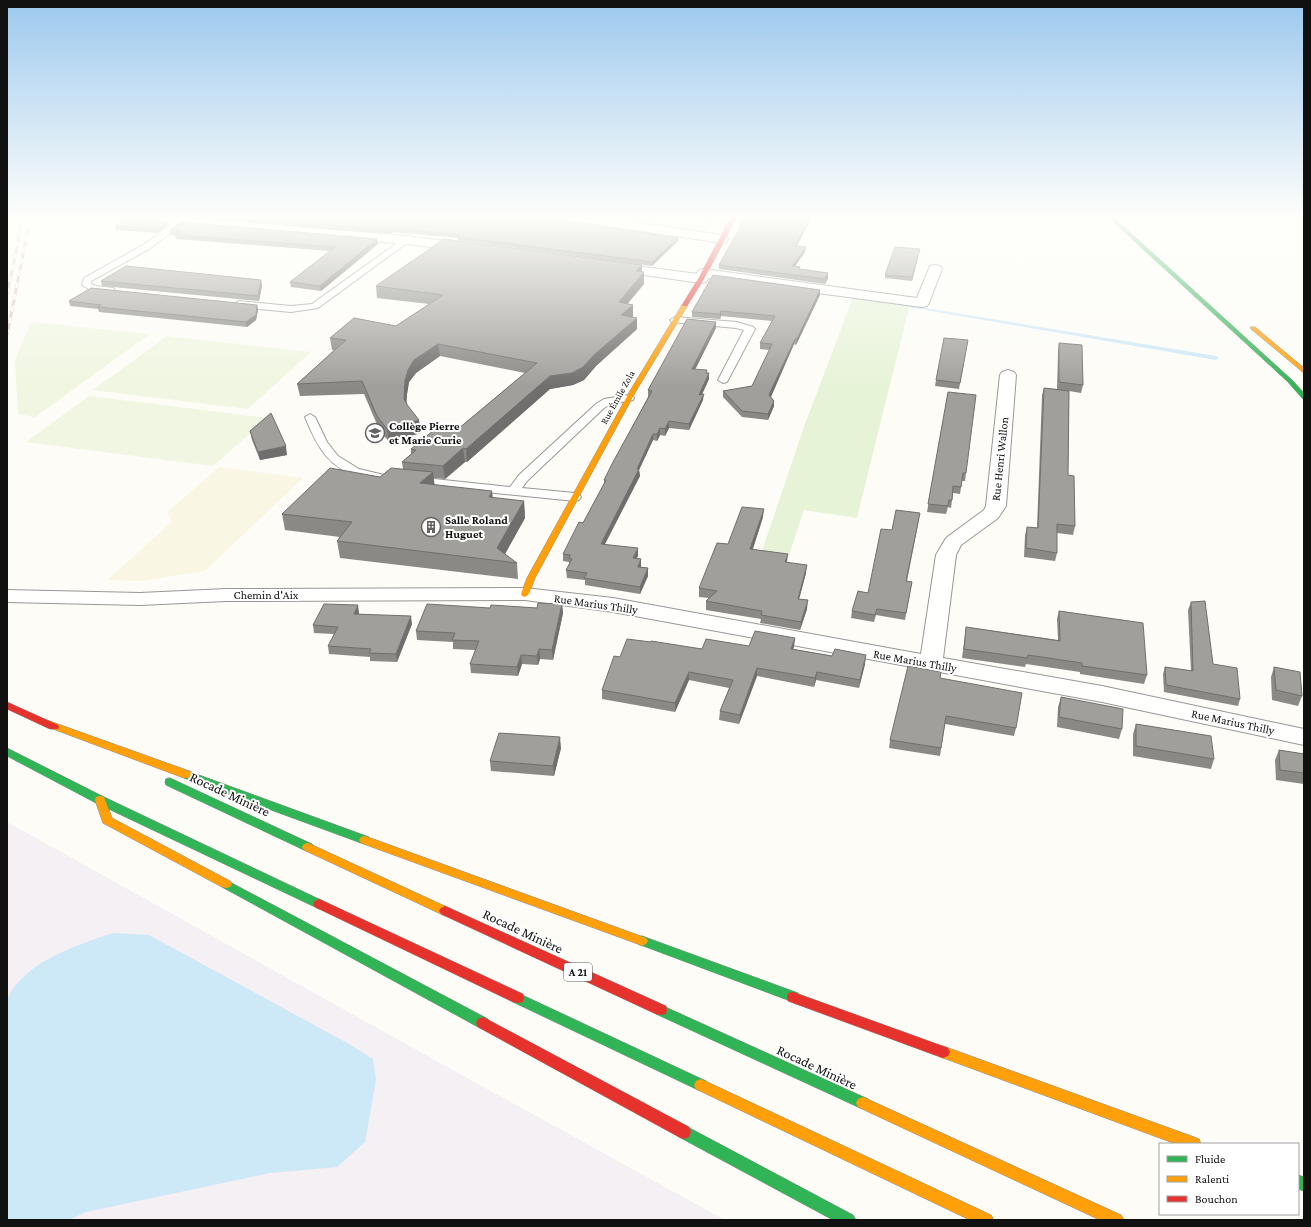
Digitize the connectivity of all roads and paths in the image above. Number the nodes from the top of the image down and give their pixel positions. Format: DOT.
graph roads {
  1 [pos="101,272"];
  2 [pos="362,272"];
  3 [pos="667,272"];
  4 [pos="704,272"];
  5 [pos="933,272"];
  6 [pos="1171,272"];
  7 [pos="702,276"];
  8 [pos="118,291"];
  9 [pos="228,303"];
  10 [pos="675,320"];
  11 [pos="1247,322"];
  12 [pos="1304,371"];
  13 [pos="1008,375"];
  14 [pos="723,380"];
  15 [pos="1304,397"];
  16 [pos="629,398"];
  17 [pos="310,417"];
  18 [pos="513,491"];
  19 [pos="575,497"];
  20 [pos="525,594"];
  21 [pos="7,596"];
  22 [pos="931,664"];
  23 [pos="7,705"];
  24 [pos="41,721"];
  25 [pos="1304,737"];
  26 [pos="8,753"];
  27 [pos="140,768"];
  28 [pos="162,778"];
  29 [pos="100,800"];
  30 [pos="1191,1143"];
  31 [pos="848,1220"];
  32 [pos="986,1220"];
  33 [pos="1116,1220"];
  1 -- 8 [label="lane"];
  2 -- 9 [label="lane"];
  3 -- 7 [label="street"];
  4 -- 7 [label="main road, Rue Émile Zola"];
  5 -- 7 [label="street"];
  6 -- 15 [label="main road"];
  7 -- 10 [label="main road, Rue Émile Zola"];
  10 -- 14 [label="lane"];
  10 -- 16 [label="main road, Rue Émile Zola"];
  11 -- 12 [label="main road"];
  13 -- 22 [label="street, Rue Henri Wallon"];
  16 -- 18 [label="lane"];
  16 -- 19 [label="main road, Rue Émile Zola"];
  17 -- 18 [label="lane"];
  18 -- 19 [label="lane"];
  19 -- 20 [label="main road, Rue Émile Zola"];
  20 -- 21 [label="street, Chemin d'Aix"];
  20 -- 22 [label="street, Rue Marius Thilly"];
  22 -- 25 [label="street, Rue Marius Thilly"];
  23 -- 24 [label="main road"];
  24 -- 27 [label="main road"];
  24 -- 30 [label="main road"];
  26 -- 29 [label="main road"];
  28 -- 33 [label="main road, Rocade Minière / A 21"];
  29 -- 31 [label="main road"];
  29 -- 32 [label="main road"];
}
